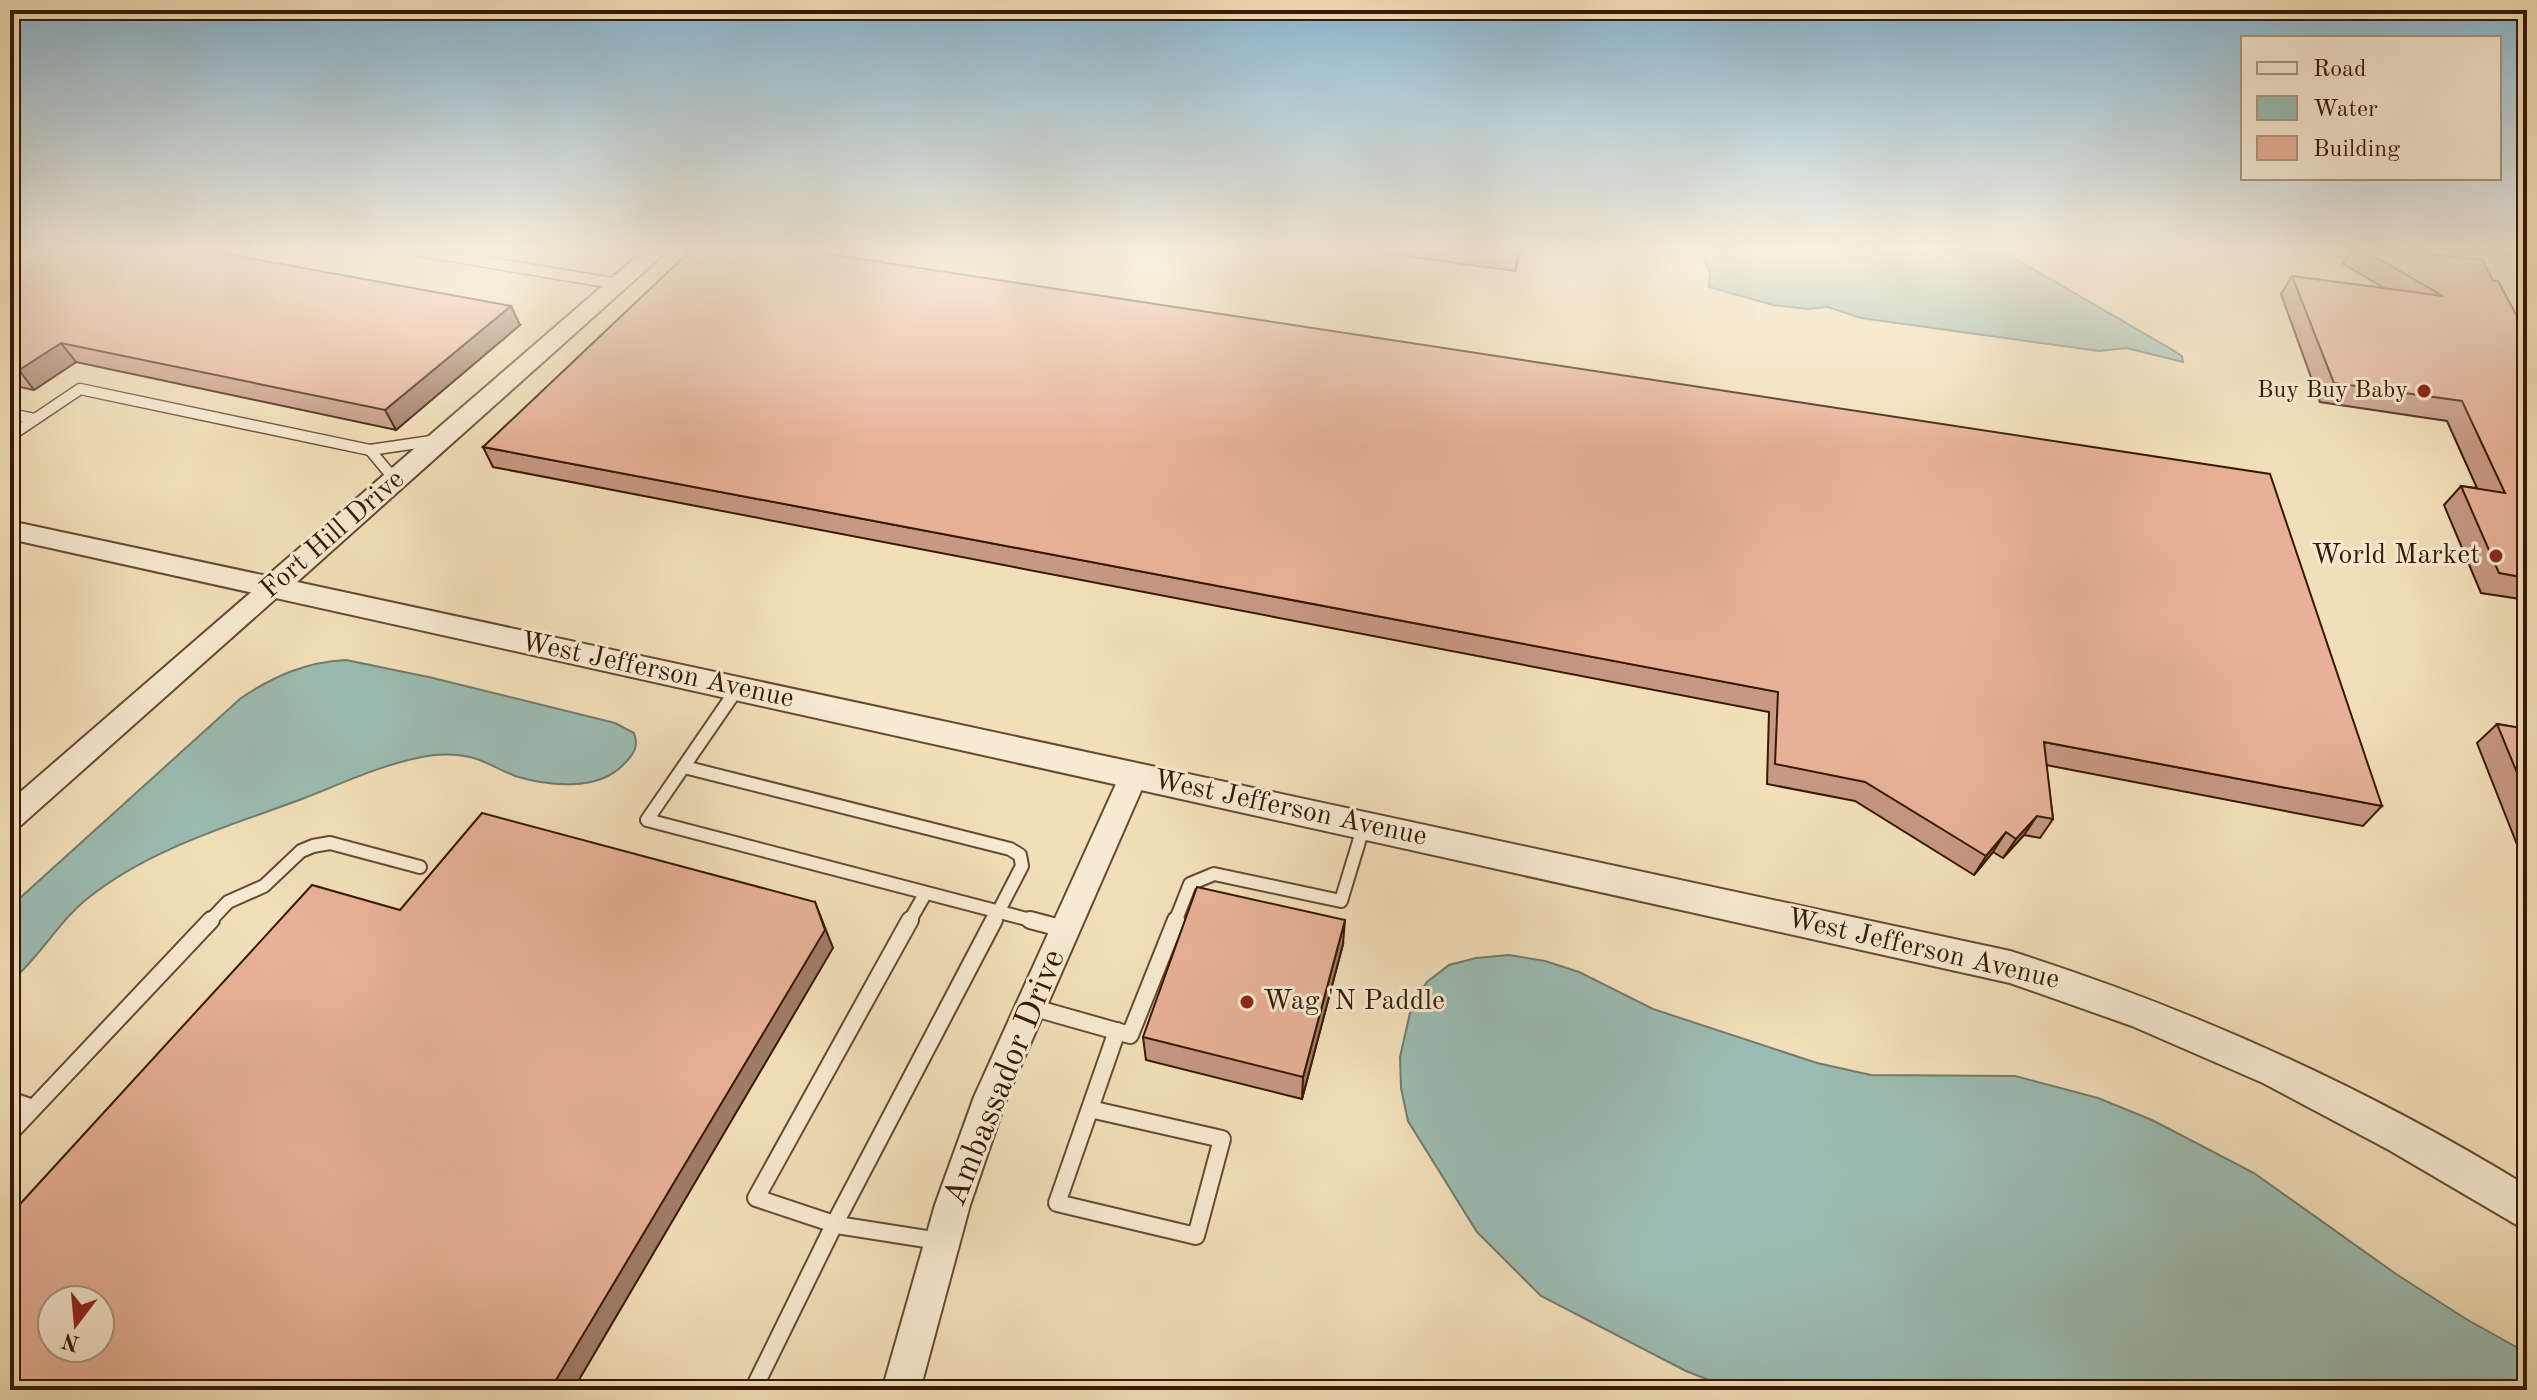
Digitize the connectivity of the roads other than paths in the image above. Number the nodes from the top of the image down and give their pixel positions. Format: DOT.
graph roads {
  1 [pos="581,316"];
  2 [pos="10,414"];
  3 [pos="35,419"];
  4 [pos="10,436"];
  5 [pos="441,439"];
  6 [pos="370,450"];
  7 [pos="395,480"];
  8 [pos="10,530"];
  9 [pos="273,587"];
  10 [pos="737,689"];
  11 [pos="684,767"];
  12 [pos="1134,775"];
  13 [pos="10,818"];
  14 [pos="1364,825"];
  15 [pos="420,867"];
  16 [pos="925,894"];
  17 [pos="998,913"];
  18 [pos="1064,929"];
  19 [pos="1029,1007"];
  20 [pos="1117,1031"];
  21 [pos="10,1100"];
  22 [pos="33,1108"];
  23 [pos="1090,1109"];
  24 [pos="10,1133"];
  25 [pos="2527,1210"];
  26 [pos="834,1225"];
  27 [pos="941,1242"];
  28 [pos="753,1390"];
  29 [pos="901,1390"];
  1 -- 5 [label="street, Fort Hill Drive"];
  2 -- 3 [label="lane"];
  3 -- 4 [label="lane"];
  3 -- 6 [label="lane"];
  5 -- 6 [label="lane"];
  5 -- 7 [label="street, Fort Hill Drive"];
  6 -- 7 [label="lane"];
  7 -- 9 [label="street, Fort Hill Drive"];
  8 -- 9 [label="street, West Jefferson Avenue"];
  9 -- 10 [label="street, West Jefferson Avenue"];
  9 -- 13 [label="street, Fort Hill Drive"];
  10 -- 11 [label="lane"];
  10 -- 12 [label="street, West Jefferson Avenue"];
  11 -- 16 [label="lane"];
  11 -- 17 [label="lane"];
  12 -- 14 [label="street, West Jefferson Avenue"];
  12 -- 18 [label="street, Ambassador Drive"];
  14 -- 20 [label="lane"];
  14 -- 25 [label="street, West Jefferson Avenue"];
  15 -- 22 [label="lane"];
  16 -- 17 [label="lane"];
  16 -- 26 [label="lane"];
  17 -- 18 [label="lane"];
  17 -- 26 [label="lane"];
  18 -- 19 [label="street, Ambassador Drive"];
  19 -- 20 [label="lane"];
  19 -- 27 [label="street, Ambassador Drive"];
  20 -- 23 [label="lane"];
  21 -- 22 [label="lane"];
  22 -- 24 [label="lane"];
  23 -- 23 [label="lane"];
  26 -- 27 [label="lane"];
  26 -- 28 [label="lane"];
  27 -- 29 [label="street, Ambassador Drive"];
}
